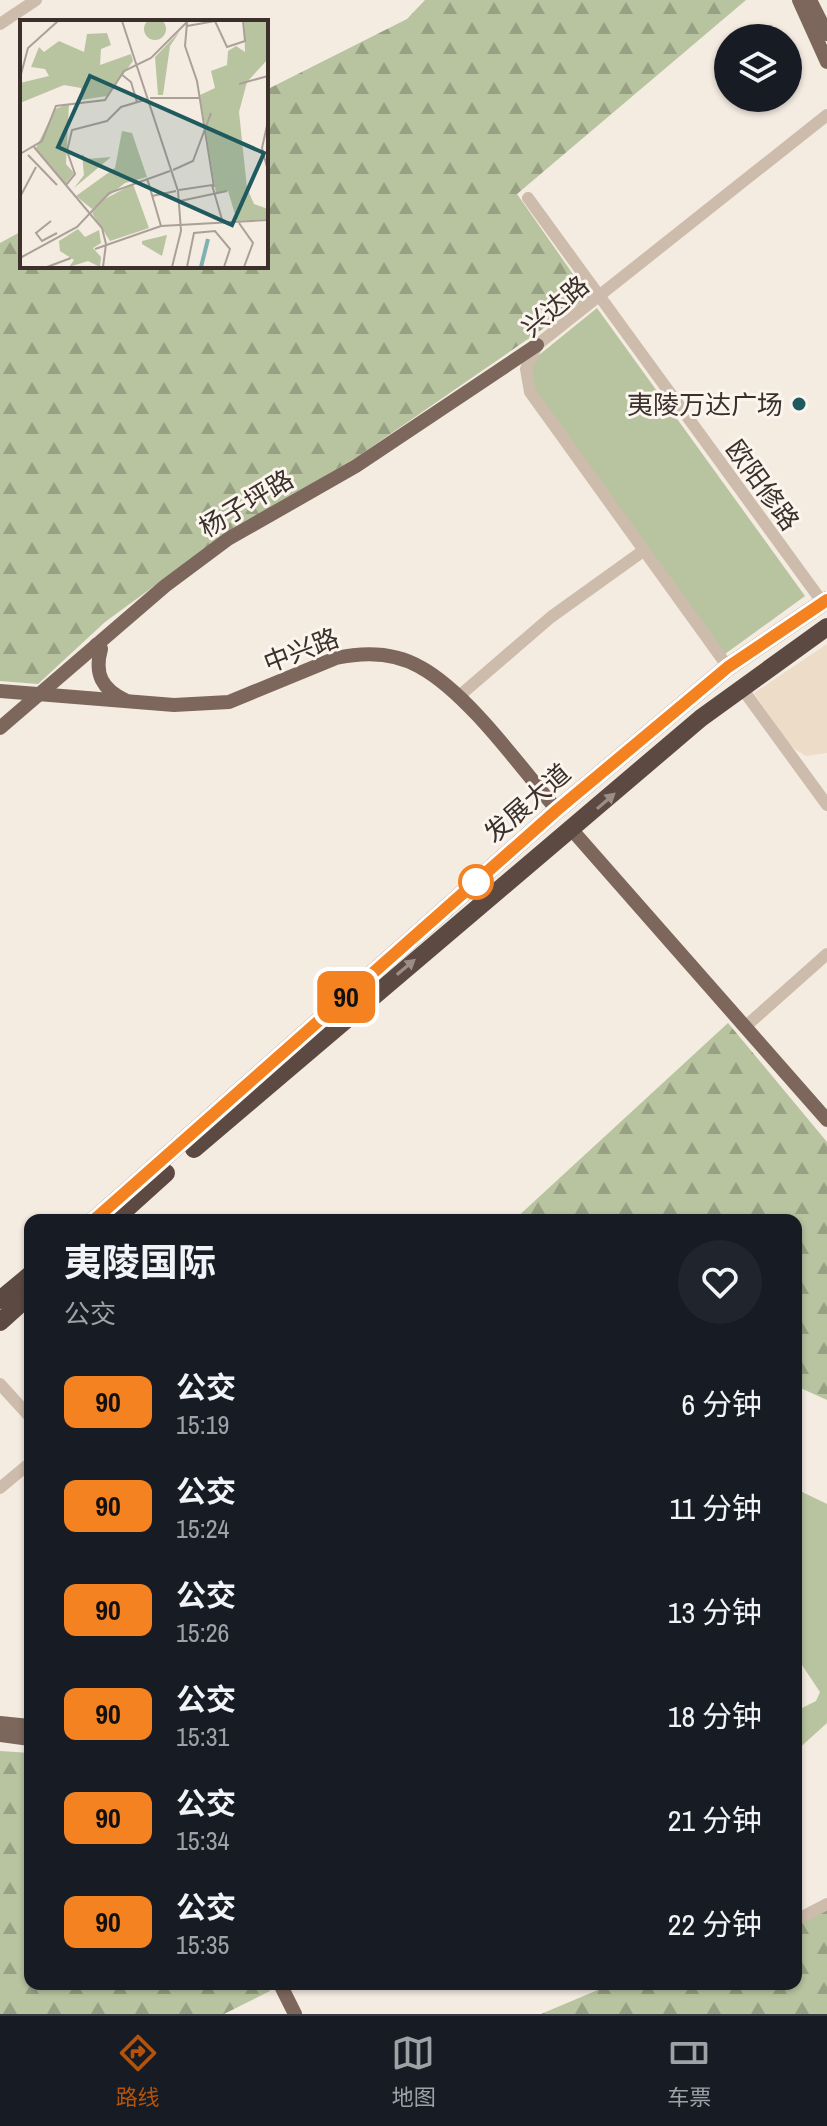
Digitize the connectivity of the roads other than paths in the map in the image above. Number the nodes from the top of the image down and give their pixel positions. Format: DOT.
graph roads {
  1 [pos="36,0"];
  2 [pos="800,0"];
  3 [pos="811,0"];
  4 [pos="0,24"];
  5 [pos="827,26"];
  6 [pos="827,34"];
  7 [pos="827,51"];
  8 [pos="827,62"];
  9 [pos="827,115"];
  10 [pos="528,198"];
  11 [pos="599,299"];
  12 [pos="537,345"];
  13 [pos="528,362"];
  14 [pos="643,551"];
  15 [pos="825,602"];
  16 [pos="827,627"];
  17 [pos="99,647"];
  18 [pos="728,667"];
  19 [pos="741,687"];
  20 [pos="0,691"];
  21 [pos="46,697"];
  22 [pos="458,697"];
  23 [pos="130,702"];
  24 [pos="0,728"];
  25 [pos="0,738"];
  26 [pos="827,805"];
  27 [pos="557,810"];
  28 [pos="572,830"];
  29 [pos="827,954"];
  30 [pos="746,1026"];
  31 [pos="827,1120"];
  32 [pos="101,1214"];
  33 [pos="121,1214"];
  34 [pos="24,1280"];
  35 [pos="0,1300"];
  36 [pos="24,1300"];
  37 [pos="0,1322"];
  38 [pos="0,1384"];
  39 [pos="24,1410"];
  40 [pos="24,1468"];
  41 [pos="0,1488"];
  42 [pos="0,1723"];
  43 [pos="24,1725"];
  44 [pos="0,1735"];
  45 [pos="24,1738"];
  46 [pos="827,1904"];
  47 [pos="802,1917"];
  48 [pos="283,1990"];
  49 [pos="293,1990"];
  50 [pos="295,2014"];
  51 [pos="305,2014"];
  1 -- 4 [label="street"];
  2 -- 7 [label="main road"];
  2 -- 8 [label="main road"];
  3 -- 5 [label="main road"];
  3 -- 6 [label="main road"];
  9 -- 11 [label="street, 兴达路"];
  10 -- 11 [label="street, 欧阳修路"];
  11 -- 12 [label="street, 兴达路"];
  11 -- 15 [label="street, 欧阳修路"];
  12 -- 13 [label="street, 兴达路"];
  12 -- 17 [label="main road, 杨子坪路"];
  13 -- 14 [label="street, 兴达路"];
  13 -- 17 [label="main road, 杨子坪路"];
  14 -- 18 [label="street, 兴达路"];
  14 -- 22 [label="street"];
  15 -- 18 [label="highway, 发展大道"];
  16 -- 19 [label="highway, 发展大道"];
  17 -- 21 [label="main road, 杨子坪路"];
  17 -- 23 [label="main road"];
  18 -- 27 [label="highway, 发展大道"];
  19 -- 26 [label="street"];
  28 -- 19 [label="highway, 发展大道, one-way"];
  20 -- 21 [label="main road, 中兴路"];
  21 -- 23 [label="main road, 中兴路"];
  21 -- 24 [label="main road, 杨子坪路"];
  21 -- 25 [label="main road"];
  22 -- 23 [label="main road, 中兴路"];
  22 -- 27 [label="main road, 中兴路"];
  27 -- 32 [label="highway, 发展大道"];
  28 -- 30 [label="main road"];
  33 -- 28 [label="highway, 发展大道, one-way"];
  29 -- 30 [label="street"];
  30 -- 31 [label="main road"];
  34 -- 35 [label="highway"];
  36 -- 37 [label="highway"];
  38 -- 39 [label="street"];
  40 -- 41 [label="street"];
  42 -- 43 [label="main road"];
  44 -- 45 [label="main road"];
  46 -- 47 [label="street"];
  48 -- 50 [label="main road"];
  49 -- 51 [label="main road"];
}
